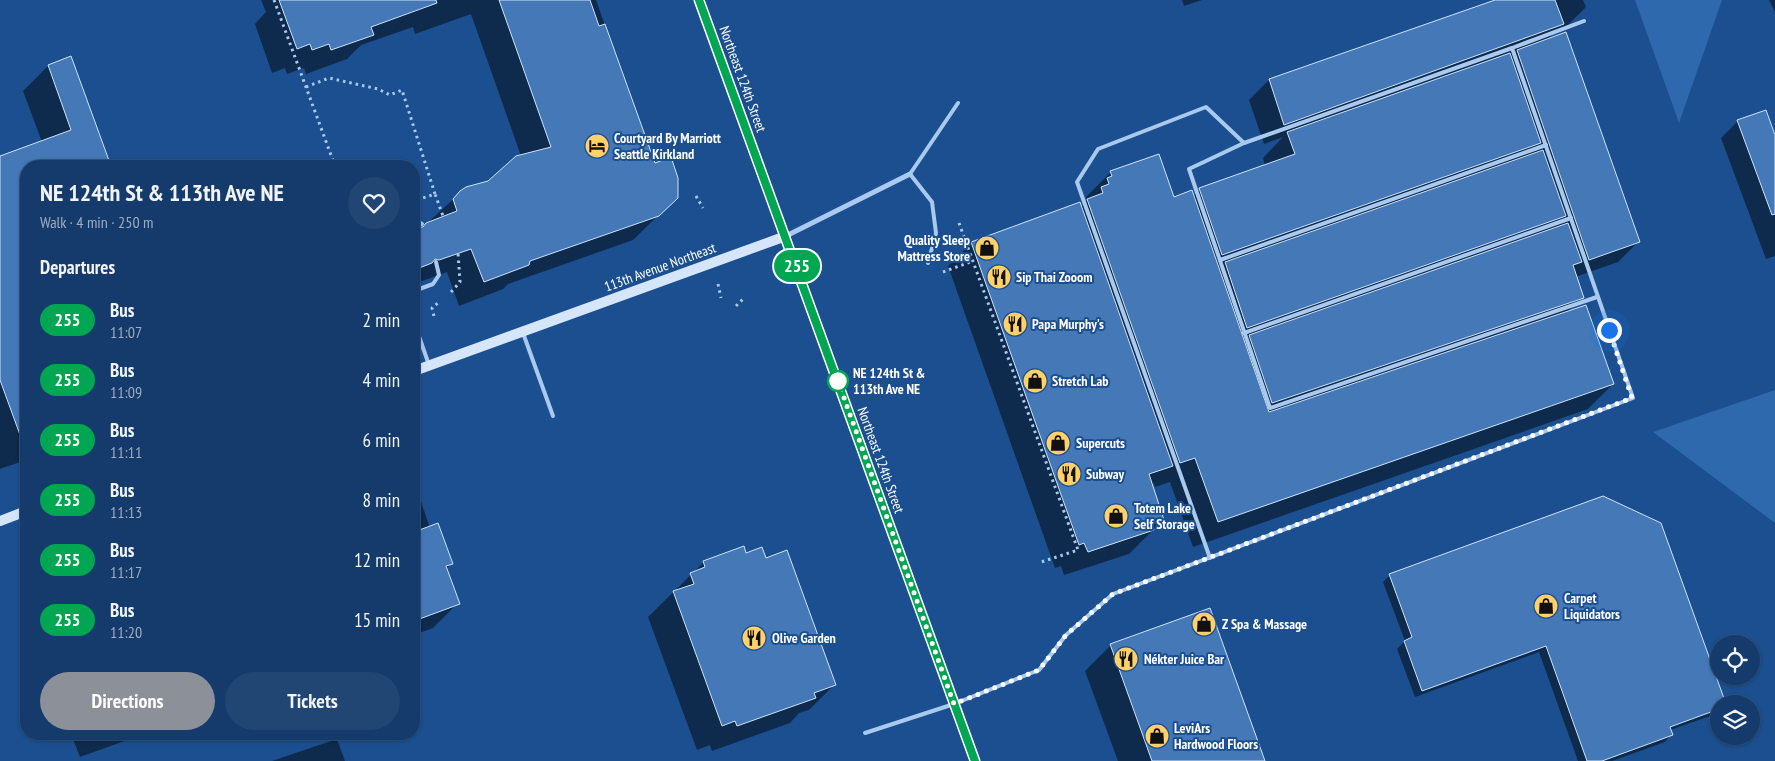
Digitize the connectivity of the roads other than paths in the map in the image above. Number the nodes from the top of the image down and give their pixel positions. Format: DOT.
graph roads {
  1 [pos="699,0"];
  2 [pos="1584,21"];
  3 [pos="1512,48"];
  4 [pos="958,104"];
  5 [pos="1244,143"];
  6 [pos="1546,145"];
  7 [pos="910,174"];
  8 [pos="1571,218"];
  9 [pos="786,236"];
  10 [pos="1220,260"];
  11 [pos="436,262"];
  12 [pos="928,263"];
  13 [pos="420,289"];
  14 [pos="1597,297"];
  15 [pos="522,331"];
  16 [pos="1244,334"];
  17 [pos="420,339"];
  18 [pos="429,365"];
  19 [pos="420,369"];
  20 [pos="553,416"];
  21 [pos="20,513"];
  22 [pos="0,520"];
  23 [pos="1210,558"];
  24 [pos="954,704"];
  25 [pos="865,733"];
  26 [pos="975,761"];
  1 -- 9 [label="main road, Northeast 124th Street"];
  2 -- 3 [label="lane"];
  3 -- 5 [label="lane"];
  3 -- 6 [label="lane"];
  4 -- 7 [label="lane"];
  5 -- 10 [label="lane"];
  5 -- 23 [label="lane"];
  6 -- 8 [label="lane"];
  6 -- 10 [label="lane"];
  7 -- 9 [label="street, 113th Avenue Northeast"];
  7 -- 12 [label="lane"];
  8 -- 14 [label="lane"];
  8 -- 16 [label="lane"];
  9 -- 15 [label="main road, 113th Avenue Northeast"];
  9 -- 24 [label="main road, Northeast 124th Street"];
  10 -- 16 [label="lane"];
  11 -- 13 [label="lane"];
  14 -- 16 [label="lane"];
  14 -- 23 [label="lane"];
  15 -- 18 [label="main road, 113th Avenue Northeast"];
  15 -- 20 [label="lane"];
  17 -- 18 [label="lane"];
  18 -- 19 [label="main road, 113th Avenue Northeast"];
  21 -- 22 [label="main road"];
  23 -- 24 [label="lane"];
  24 -- 25 [label="lane"];
  24 -- 26 [label="main road, Northeast 124th Street"];
}
